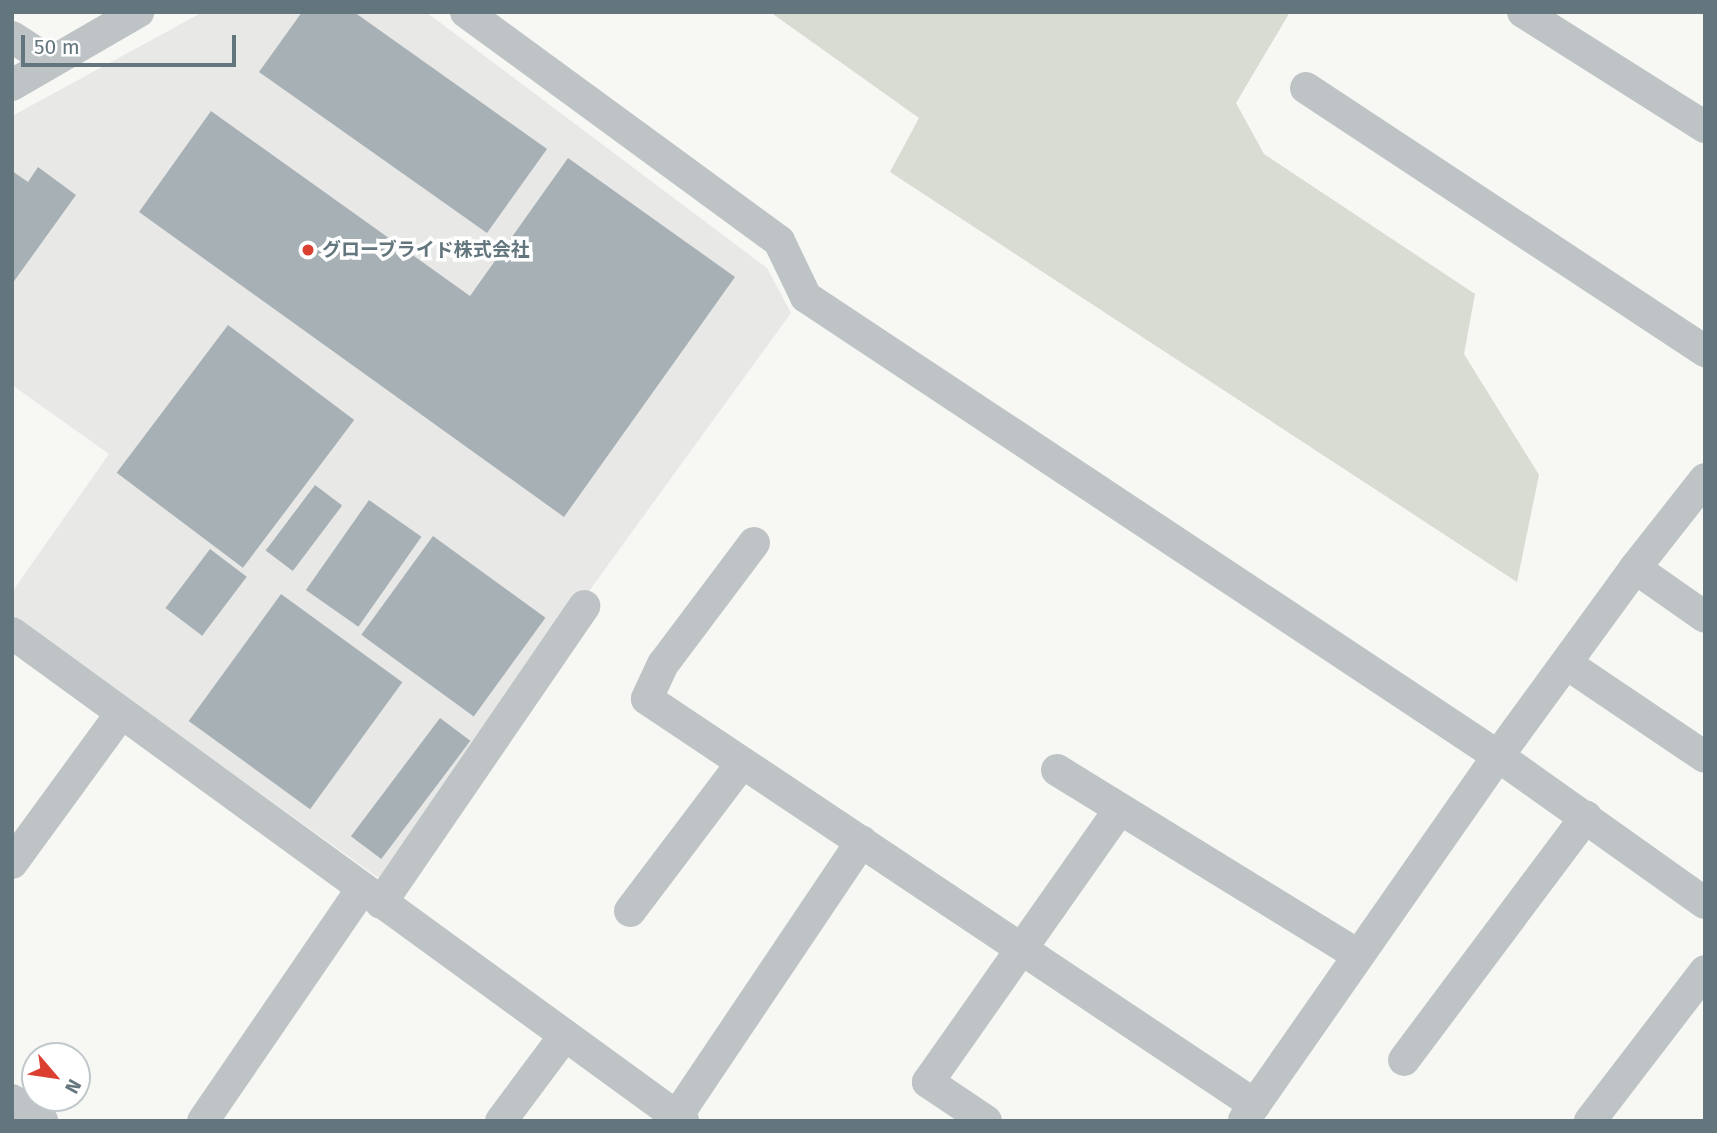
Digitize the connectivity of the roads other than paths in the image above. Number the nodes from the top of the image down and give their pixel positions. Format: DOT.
graph roads {
  1 [pos="138,12"];
  2 [pos="466,12"];
  3 [pos="1523,12"];
  4 [pos="12,37"];
  5 [pos="51,62"];
  6 [pos="12,85"];
  7 [pos="1306,88"];
  8 [pos="1705,127"];
  9 [pos="1705,351"];
  10 [pos="1705,479"];
  11 [pos="754,543"];
  12 [pos="1634,568"];
  13 [pos="584,606"];
  14 [pos="1705,617"];
  15 [pos="12,633"];
  16 [pos="1567,664"];
  17 [pos="120,715"];
  18 [pos="1498,756"];
  19 [pos="1705,757"];
  20 [pos="741,764"];
  21 [pos="1057,770"];
  22 [pos="1119,810"];
  23 [pos="1586,817"];
  24 [pos="862,841"];
  25 [pos="12,863"];
  26 [pos="372,896"];
  27 [pos="1705,903"];
  28 [pos="630,911"];
  29 [pos="1021,947"];
  30 [pos="1358,955"];
  31 [pos="1705,971"];
  32 [pos="565,1035"];
  33 [pos="1404,1060"];
  34 [pos="12,1100"];
  35 [pos="1250,1113"];
  36 [pos="680,1118"];
  37 [pos="42,1121"];
  38 [pos="203,1121"];
  39 [pos="501,1121"];
  40 [pos="986,1121"];
  41 [pos="1590,1121"];
  1 -- 5 [label="street"];
  2 -- 18 [label="street"];
  3 -- 8 [label="street"];
  4 -- 5 [label="street"];
  5 -- 6 [label="street"];
  7 -- 9 [label="street"];
  10 -- 12 [label="street"];
  11 -- 20 [label="street"];
  12 -- 14 [label="street"];
  12 -- 16 [label="street"];
  13 -- 26 [label="street"];
  15 -- 17 [label="street"];
  16 -- 18 [label="street"];
  16 -- 19 [label="street"];
  17 -- 25 [label="street"];
  17 -- 26 [label="street"];
  18 -- 23 [label="street"];
  18 -- 30 [label="street"];
  20 -- 24 [label="street"];
  20 -- 28 [label="street"];
  21 -- 22 [label="street"];
  22 -- 29 [label="street"];
  22 -- 30 [label="street"];
  23 -- 27 [label="street"];
  23 -- 33 [label="street"];
  24 -- 29 [label="street"];
  24 -- 36 [label="street"];
  26 -- 32 [label="street"];
  26 -- 38 [label="street"];
  29 -- 35 [label="street"];
  29 -- 40 [label="street"];
  30 -- 35 [label="street"];
  31 -- 41 [label="street"];
  32 -- 36 [label="street"];
  32 -- 39 [label="street"];
  34 -- 37 [label="street"];
}
